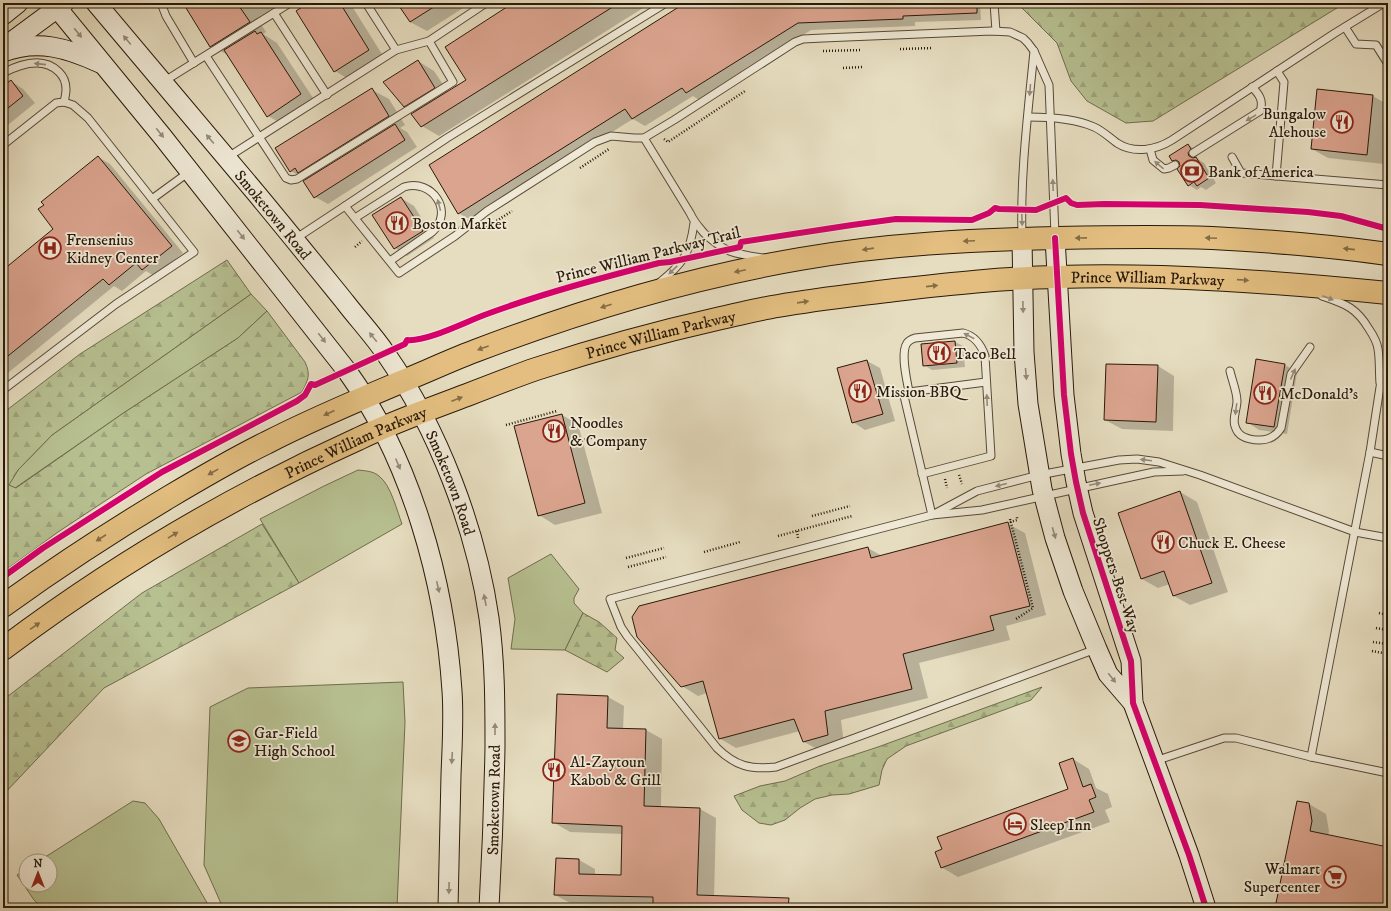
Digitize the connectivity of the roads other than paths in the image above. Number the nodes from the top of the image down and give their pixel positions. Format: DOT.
graph roads {
  1 [pos="18,3"];
  2 [pos="96,3"];
  3 [pos="161,3"];
  4 [pos="290,3"];
  5 [pos="366,3"];
  6 [pos="486,3"];
  7 [pos="666,3"];
  8 [pos="994,3"];
  9 [pos="1384,3"];
  10 [pos="58,5"];
  11 [pos="274,13"];
  12 [pos="3,15"];
  13 [pos="1345,27"];
  14 [pos="996,30"];
  15 [pos="429,41"];
  16 [pos="3,48"];
  17 [pos="396,50"];
  18 [pos="1034,51"];
  19 [pos="3,52"];
  20 [pos="206,56"];
  21 [pos="194,63"];
  22 [pos="1388,64"];
  23 [pos="104,65"];
  24 [pos="1277,71"];
  25 [pos="3,73"];
  26 [pos="163,82"];
  27 [pos="1252,87"];
  28 [pos="326,95"];
  29 [pos="64,102"];
  30 [pos="1028,117"];
  31 [pos="1050,117"];
  32 [pos="259,138"];
  33 [pos="644,138"];
  34 [pos="3,145"];
  35 [pos="1150,149"];
  36 [pos="1193,153"];
  37 [pos="1232,157"];
  38 [pos="227,158"];
  39 [pos="1175,165"];
  40 [pos="190,171"];
  41 [pos="1276,176"];
  42 [pos="1388,185"];
  43 [pos="152,199"];
  44 [pos="345,206"];
  45 [pos="355,218"];
  46 [pos="694,223"];
  47 [pos="1055,238"];
  48 [pos="294,239"];
  49 [pos="1022,239"];
  50 [pos="1388,254"];
  51 [pos="390,261"];
  52 [pos="792,261"];
  53 [pos="1056,277"];
  54 [pos="1023,279"];
  55 [pos="1291,283"];
  56 [pos="1388,293"];
  57 [pos="644,295"];
  58 [pos="1310,346"];
  59 [pos="1388,364"];
  60 [pos="1230,371"];
  61 [pos="403,380"];
  62 [pos="986,382"];
  63 [pos="1380,387"];
  64 [pos="3,390"];
  65 [pos="909,392"];
  66 [pos="365,397"];
  67 [pos="421,412"];
  68 [pos="382,428"];
  69 [pos="1370,452"];
  70 [pos="1388,456"];
  71 [pos="1074,469"];
  72 [pos="1183,471"];
  73 [pos="922,474"];
  74 [pos="1039,475"];
  75 [pos="1077,488"];
  76 [pos="1043,496"];
  77 [pos="932,515"];
  78 [pos="1355,532"];
  79 [pos="1388,538"];
  80 [pos="3,606"];
  81 [pos="3,648"];
  82 [pos="1096,649"];
  83 [pos="1133,703"];
  84 [pos="1311,757"];
  85 [pos="1155,761"];
  86 [pos="1388,773"];
  87 [pos="448,908"];
  88 [pos="489,908"];
  89 [pos="1206,908"];
  1 -- 12 [label="main road"];
  26 -- 2 [label="main road, Smoketown Road, one-way"];
  3 -- 21 [label="lane"];
  4 -- 11 [label="lane"];
  5 -- 17 [label="lane"];
  6 -- 15 [label="lane"];
  7 -- 44 [label="lane"];
  8 -- 14 [label="lane"];
  9 -- 13 [label="lane"];
  10 -- 16 [label="main road"];
  10 -- 23 [label="main road, one-way"];
  11 -- 20 [label="lane"];
  11 -- 28 [label="lane"];
  13 -- 22 [label="lane"];
  13 -- 24 [label="lane"];
  14 -- 18 [label="lane"];
  14 -- 33 [label="lane"];
  15 -- 17 [label="lane"];
  15 -- 32 [label="lane"];
  17 -- 28 [label="lane"];
  18 -- 30 [label="lane, one-way"];
  18 -- 31 [label="lane"];
  19 -- 23 [label="main road"];
  20 -- 21 [label="lane"];
  20 -- 32 [label="lane"];
  21 -- 26 [label="lane"];
  23 -- 40 [label="main road, one-way"];
  24 -- 27 [label="lane"];
  24 -- 41 [label="lane"];
  29 -- 25 [label="lane, one-way"];
  38 -- 26 [label="main road, Smoketown Road, one-way"];
  27 -- 35 [label="lane"];
  27 -- 36 [label="lane, one-way"];
  28 -- 32 [label="lane"];
  29 -- 34 [label="lane"];
  29 -- 43 [label="lane"];
  30 -- 31 [label="lane"];
  30 -- 49 [label="lane, one-way"];
  31 -- 35 [label="lane"];
  47 -- 31 [label="lane, one-way"];
  32 -- 38 [label="lane"];
  33 -- 46 [label="lane"];
  33 -- 51 [label="lane"];
  39 -- 35 [label="lane, one-way"];
  37 -- 41 [label="lane"];
  38 -- 48 [label="main road, Smoketown Road"];
  40 -- 43 [label="lane"];
  40 -- 66 [label="main road, one-way"];
  41 -- 42 [label="lane"];
  43 -- 64 [label="lane"];
  44 -- 45 [label="lane"];
  44 -- 48 [label="lane"];
  45 -- 51 [label="lane"];
  51 -- 45 [label="lane, one-way"];
  46 -- 52 [label="lane"];
  46 -- 57 [label="lane, one-way"];
  47 -- 49 [label="highway"];
  50 -- 47 [label="highway, one-way"];
  47 -- 53 [label="main road, Shoppers Best Way"];
  61 -- 48 [label="main road, Smoketown Road, one-way"];
  49 -- 52 [label="highway, one-way"];
  49 -- 54 [label="main road, Shoppers Best Way"];
  52 -- 57 [label="highway, one-way"];
  53 -- 54 [label="highway, Prince William Parkway"];
  53 -- 55 [label="highway, Prince William Parkway, one-way"];
  53 -- 71 [label="main road, Shoppers Best Way"];
  67 -- 54 [label="highway, Prince William Parkway, one-way"];
  54 -- 74 [label="main road, Shoppers Best Way, one-way"];
  55 -- 56 [label="highway, Prince William Parkway"];
  55 -- 63 [label="lane, one-way"];
  57 -- 61 [label="highway, one-way"];
  60 -- 58 [label="lane, one-way"];
  59 -- 63 [label="lane"];
  61 -- 66 [label="highway"];
  61 -- 67 [label="main road, Smoketown Road"];
  62 -- 65 [label="lane"];
  62 -- 65 [label="lane, one-way"];
  73 -- 62 [label="lane, one-way"];
  63 -- 69 [label="lane"];
  65 -- 73 [label="lane"];
  66 -- 68 [label="main road"];
  66 -- 80 [label="highway, one-way"];
  67 -- 68 [label="highway, Prince William Parkway"];
  88 -- 67 [label="main road, Smoketown Road, one-way"];
  81 -- 68 [label="highway, Prince William Parkway, one-way"];
  68 -- 87 [label="main road, one-way"];
  69 -- 70 [label="lane"];
  69 -- 78 [label="lane"];
  72 -- 71 [label="lane, one-way"];
  71 -- 74 [label="lane"];
  71 -- 75 [label="main road, Shoppers Best Way"];
  75 -- 72 [label="lane, one-way"];
  72 -- 78 [label="lane"];
  73 -- 77 [label="lane"];
  74 -- 76 [label="main road, Shoppers Best Way"];
  74 -- 77 [label="lane, one-way"];
  75 -- 76 [label="lane"];
  75 -- 83 [label="main road, Shoppers Best Way"];
  76 -- 77 [label="lane"];
  76 -- 82 [label="main road, Shoppers Best Way, one-way"];
  77 -- 82 [label="lane"];
  78 -- 79 [label="lane"];
  78 -- 84 [label="lane"];
  82 -- 83 [label="main road, Shoppers Best Way, one-way"];
  83 -- 85 [label="main road, Shoppers Best Way"];
  84 -- 85 [label="lane"];
  84 -- 86 [label="lane"];
  85 -- 89 [label="main road, Shoppers Best Way"];
}
